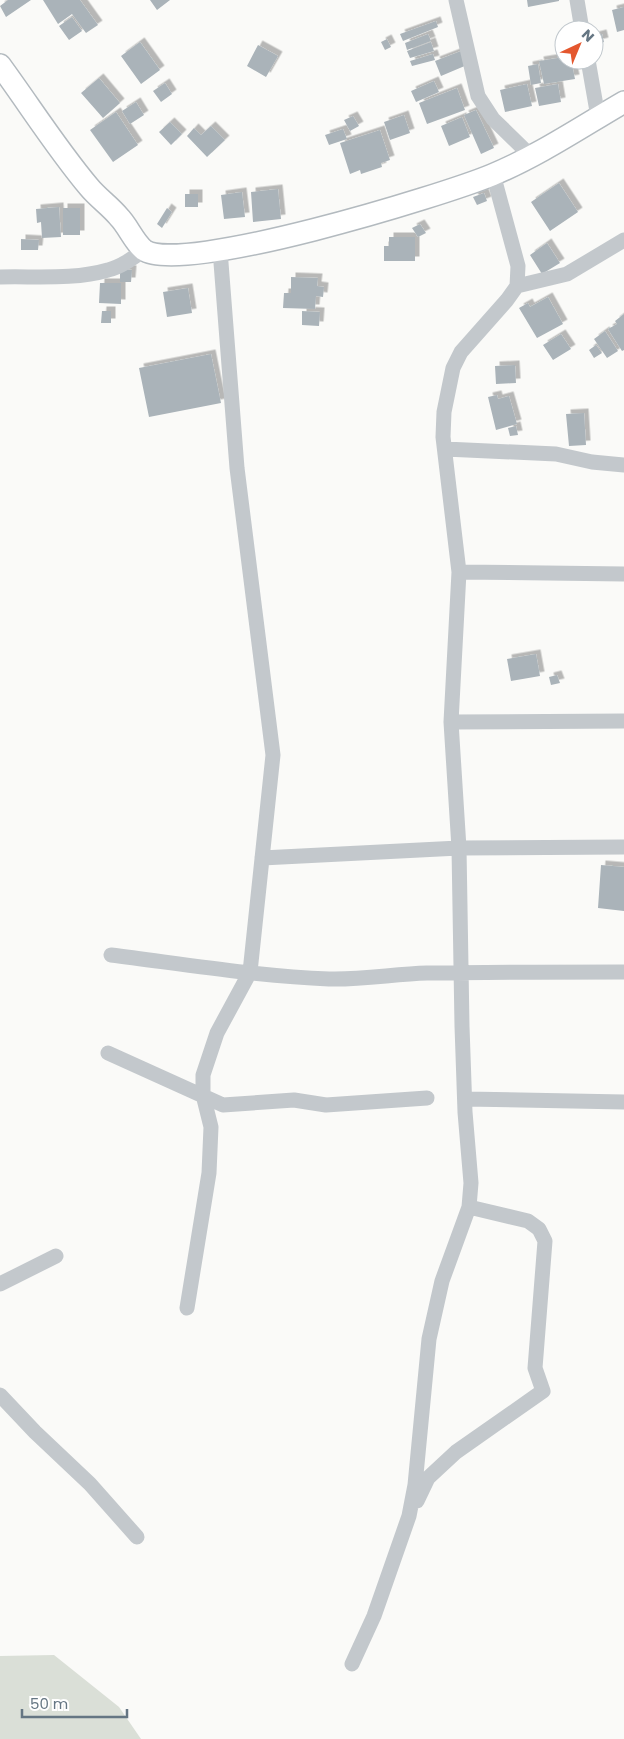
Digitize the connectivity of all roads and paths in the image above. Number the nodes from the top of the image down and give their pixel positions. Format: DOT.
graph roads {
  1 [pos="456,0"];
  2 [pos="577,0"];
  3 [pos="580,20"];
  4 [pos="0,65"];
  5 [pos="590,70"];
  6 [pos="624,102"];
  7 [pos="598,116"];
  8 [pos="531,156"];
  9 [pos="493,174"];
  10 [pos="624,240"];
  11 [pos="144,250"];
  12 [pos="220,250"];
  13 [pos="0,277"];
  14 [pos="517,286"];
  15 [pos="445,449"];
  16 [pos="624,465"];
  17 [pos="459,572"];
  18 [pos="624,574"];
  19 [pos="624,721"];
  20 [pos="451,722"];
  21 [pos="624,847"];
  22 [pos="459,848"];
  23 [pos="262,858"];
  24 [pos="111,955"];
  25 [pos="250,972"];
  26 [pos="460,972"];
  27 [pos="624,972"];
  28 [pos="108,1053"];
  29 [pos="203,1095"];
  30 [pos="427,1098"];
  31 [pos="465,1099"];
  32 [pos="624,1102"];
  33 [pos="469,1207"];
  34 [pos="56,1256"];
  35 [pos="0,1284"];
  36 [pos="187,1308"];
  37 [pos="0,1395"];
  38 [pos="409,1516"];
  39 [pos="137,1537"];
  40 [pos="352,1664"];
  1 -- 8 [label="street"];
  2 -- 3 [label="street"];
  4 -- 11 [label="main road"];
  5 -- 7 [label="street"];
  6 -- 7 [label="main road"];
  7 -- 8 [label="main road"];
  8 -- 9 [label="main road"];
  9 -- 12 [label="main road"];
  9 -- 14 [label="street"];
  10 -- 14 [label="street"];
  11 -- 12 [label="main road"];
  11 -- 13 [label="street"];
  12 -- 23 [label="street"];
  14 -- 15 [label="street"];
  15 -- 16 [label="street"];
  15 -- 17 [label="street"];
  17 -- 18 [label="street"];
  17 -- 20 [label="street"];
  19 -- 20 [label="street"];
  20 -- 22 [label="street"];
  21 -- 22 [label="street"];
  22 -- 23 [label="street"];
  22 -- 26 [label="street"];
  23 -- 25 [label="street"];
  24 -- 25 [label="street"];
  25 -- 26 [label="street"];
  25 -- 29 [label="street"];
  26 -- 27 [label="street"];
  26 -- 31 [label="street"];
  28 -- 29 [label="street"];
  29 -- 30 [label="street"];
  29 -- 36 [label="street"];
  31 -- 32 [label="street"];
  31 -- 33 [label="street"];
  33 -- 38 [label="street"];
  33 -- 38 [label="street"];
  34 -- 35 [label="street"];
  37 -- 39 [label="street"];
  38 -- 40 [label="street"];
}
